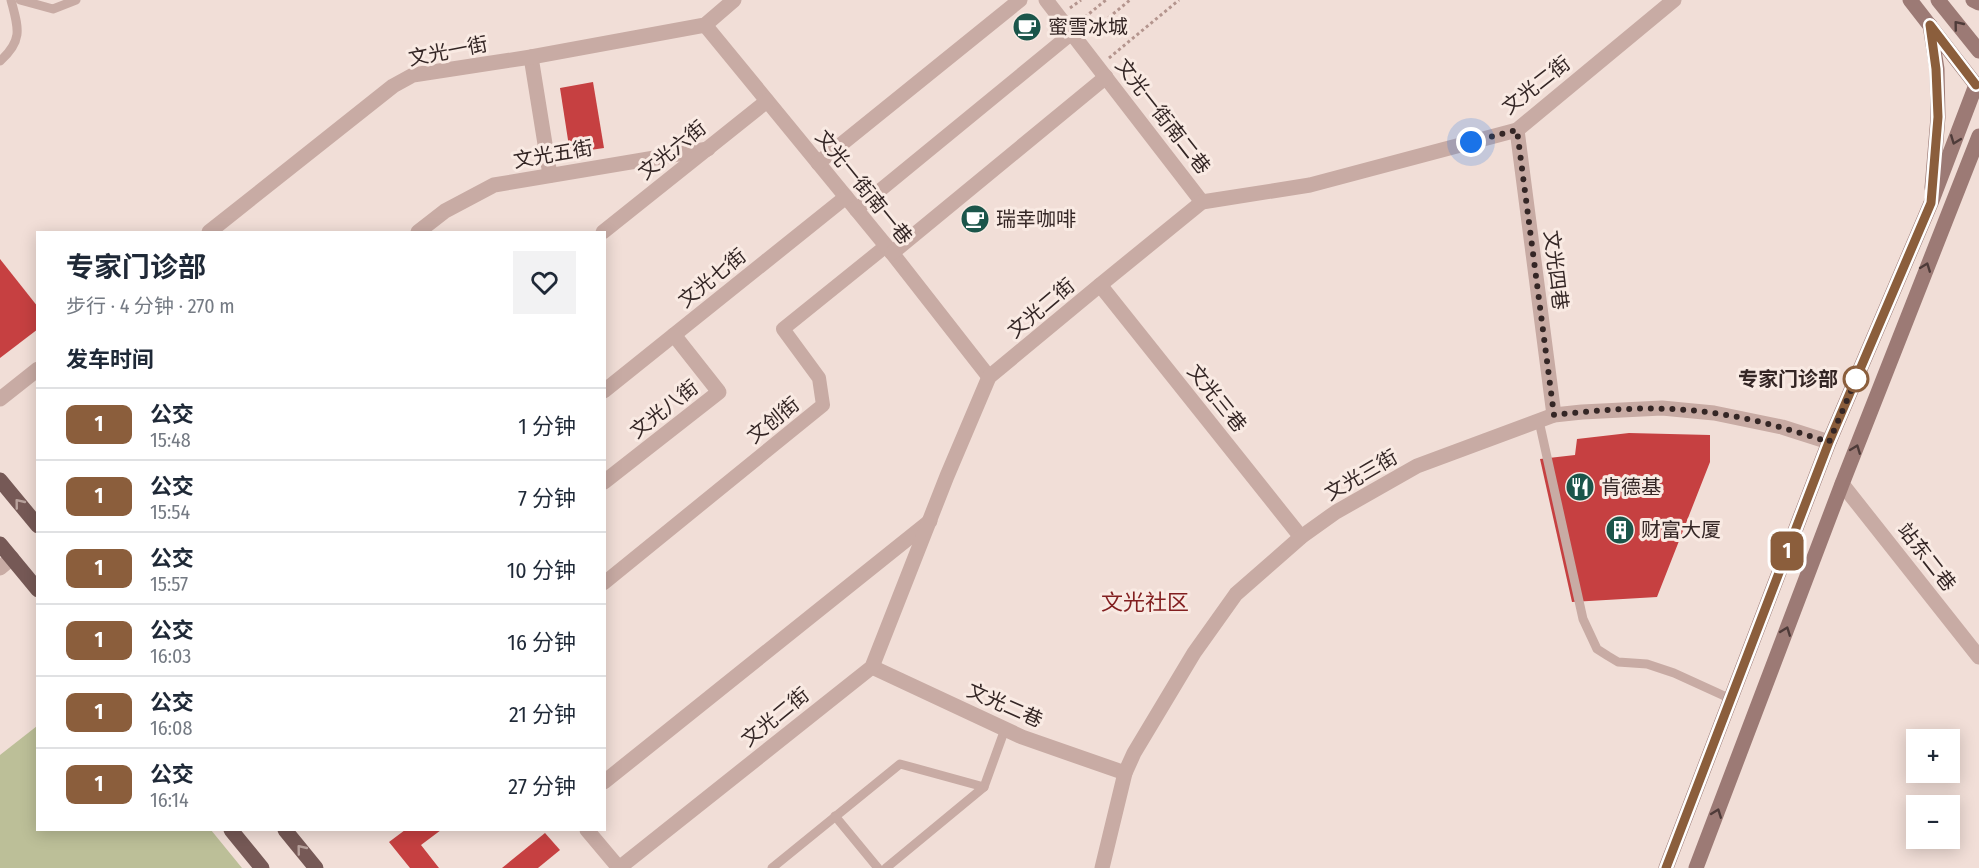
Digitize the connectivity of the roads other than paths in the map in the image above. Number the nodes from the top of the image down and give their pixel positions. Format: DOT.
graph roads {
  1 [pos="11,0"];
  2 [pos="20,0"];
  3 [pos="76,0"];
  4 [pos="734,0"];
  5 [pos="1020,0"];
  6 [pos="1046,0"];
  7 [pos="1674,0"];
  8 [pos="1910,0"];
  9 [pos="1938,0"];
  10 [pos="1973,0"];
  11 [pos="1979,3"];
  12 [pos="705,25"];
  13 [pos="1930,25"];
  14 [pos="1073,35"];
  15 [pos="1979,51"];
  16 [pos="531,57"];
  17 [pos="0,61"];
  18 [pos="1106,77"];
  19 [pos="1977,85"];
  20 [pos="767,101"];
  21 [pos="1517,130"];
  22 [pos="1979,136"];
  23 [pos="708,149"];
  24 [pos="818,163"];
  25 [pos="550,175"];
  26 [pos="846,197"];
  27 [pos="1202,202"];
  28 [pos="1931,203"];
  29 [pos="856,210"];
  30 [pos="210,231"];
  31 [pos="419,231"];
  32 [pos="604,231"];
  33 [pos="889,249"];
  34 [pos="1100,285"];
  35 [pos="674,335"];
  36 [pos="36,374"];
  37 [pos="989,377"];
  38 [pos="606,389"];
  39 [pos="0,399"];
  40 [pos="1546,418"];
  41 [pos="1829,442"];
  42 [pos="0,480"];
  43 [pos="606,480"];
  44 [pos="1842,484"];
  45 [pos="930,520"];
  46 [pos="36,524"];
  47 [pos="1300,537"];
  48 [pos="0,544"];
  49 [pos="6,563"];
  50 [pos="606,582"];
  51 [pos="36,588"];
  52 [pos="1979,657"];
  53 [pos="872,667"];
  54 [pos="1731,699"];
  55 [pos="1005,729"];
  56 [pos="1125,773"];
  57 [pos="606,781"];
  58 [pos="984,787"];
  59 [pos="835,816"];
  60 [pos="232,831"];
  61 [pos="287,831"];
  62 [pos="588,831"];
  63 [pos="262,868"];
  64 [pos="316,868"];
  65 [pos="619,868"];
  66 [pos="772,868"];
  67 [pos="878,868"];
  68 [pos="886,868"];
  69 [pos="1102,868"];
  70 [pos="1666,868"];
  71 [pos="1696,868"];
  1 -- 17 [label="lane"];
  2 -- 3 [label="lane"];
  4 -- 12 [label="street"];
  5 -- 24 [label="street"];
  6 -- 14 [label="street, 文光一街南二巷"];
  7 -- 21 [label="street, 文光二街"];
  8 -- 13 [label="main road"];
  15 -- 9 [label="main road, one-way"];
  10 -- 11 [label="main road"];
  12 -- 16 [label="street, 文光一街"];
  12 -- 20 [label="street, 文光一街南一巷"];
  13 -- 19 [label="main road"];
  13 -- 28 [label="main road"];
  14 -- 18 [label="street, 文光一街南二巷"];
  14 -- 29 [label="street"];
  16 -- 25 [label="street"];
  16 -- 30 [label="street, 文光一街"];
  18 -- 27 [label="street, 文光一街南二巷"];
  18 -- 33 [label="street"];
  19 -- 28 [label="main road, one-way"];
  20 -- 23 [label="street, 文光六街"];
  20 -- 24 [label="street, 文光一街南一巷"];
  21 -- 27 [label="street, 文光二街"];
  21 -- 40 [label="street, 文光四巷"];
  44 -- 22 [label="main road, one-way"];
  23 -- 25 [label="street, 文光五街"];
  23 -- 32 [label="street, 文光六街"];
  24 -- 26 [label="street, 文光一街南一巷"];
  25 -- 31 [label="street, 文光五街"];
  26 -- 29 [label="street, 文光一街南一巷"];
  26 -- 35 [label="street, 文光七街"];
  27 -- 34 [label="street, 文光二街"];
  28 -- 41 [label="main road"];
  29 -- 33 [label="street, 文光一街南一巷"];
  33 -- 37 [label="street, 文光一街南一巷"];
  33 -- 50 [label="street, 文创街"];
  34 -- 37 [label="street, 文光二街"];
  34 -- 47 [label="street, 文光三巷"];
  35 -- 38 [label="street, 文光七街"];
  35 -- 43 [label="street, 文光八街"];
  36 -- 39 [label="street"];
  37 -- 45 [label="street, 文光二街"];
  40 -- 41 [label="street, 文光三街"];
  40 -- 47 [label="street, 文光三街"];
  40 -- 54 [label="lane"];
  41 -- 54 [label="main road"];
  46 -- 42 [label="main road, one-way"];
  44 -- 52 [label="street, 站东二巷"];
  71 -- 44 [label="main road, one-way"];
  45 -- 53 [label="street, 文光二街"];
  45 -- 57 [label="street"];
  47 -- 56 [label="street, 文光三街"];
  48 -- 49 [label="main road"];
  49 -- 51 [label="main road"];
  53 -- 55 [label="street, 文光二巷"];
  53 -- 65 [label="street, 文光二街"];
  54 -- 70 [label="main road"];
  55 -- 56 [label="street, 文光二巷"];
  55 -- 58 [label="lane"];
  56 -- 69 [label="street, 文光三街"];
  58 -- 59 [label="lane"];
  58 -- 68 [label="lane"];
  59 -- 66 [label="lane"];
  59 -- 67 [label="lane"];
  60 -- 63 [label="main road"];
  64 -- 61 [label="main road, one-way"];
  62 -- 65 [label="street"];
}
